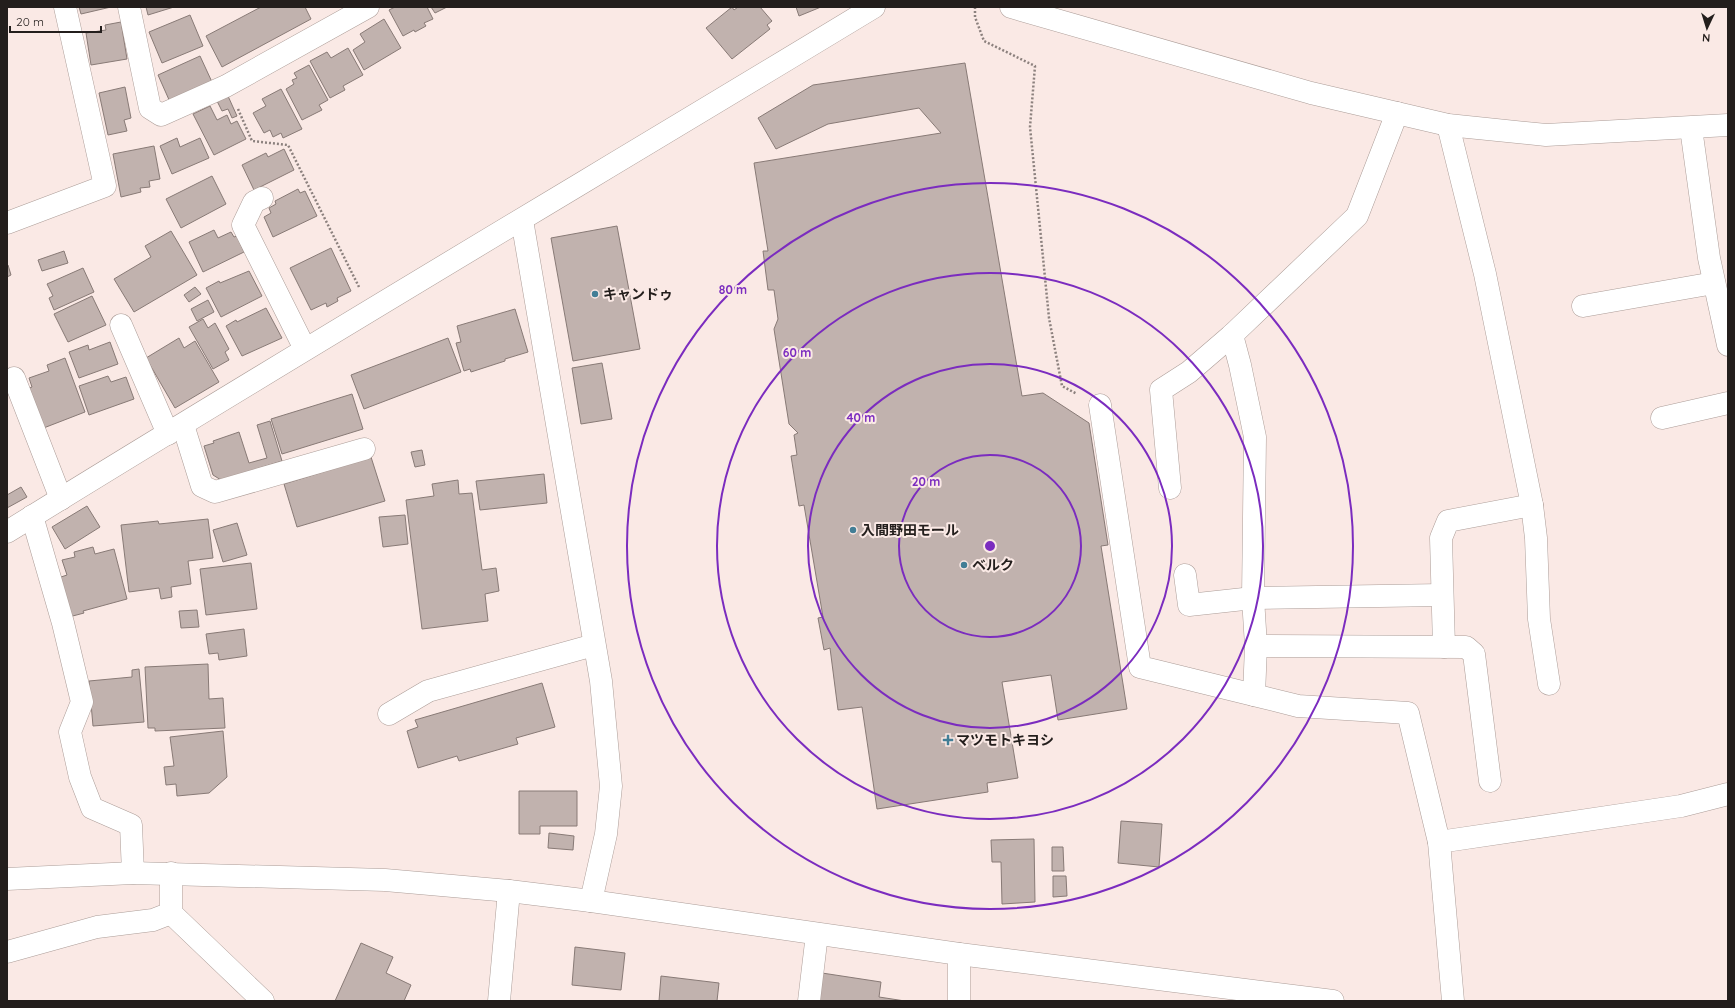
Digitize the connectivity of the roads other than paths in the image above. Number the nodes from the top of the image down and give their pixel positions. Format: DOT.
graph roads {
  1 [pos="65,7"];
  2 [pos="129,7"];
  3 [pos="368,7"];
  4 [pos="874,7"];
  5 [pos="1011,7"];
  6 [pos="1398,113"];
  7 [pos="1448,125"];
  8 [pos="1728,125"];
  9 [pos="1691,128"];
  10 [pos="262,198"];
  11 [pos="522,220"];
  12 [pos="7,223"];
  13 [pos="1714,283"];
  14 [pos="1583,306"];
  15 [pos="121,326"];
  16 [pos="1232,335"];
  17 [pos="1728,344"];
  18 [pos="305,350"];
  19 [pos="14,378"];
  20 [pos="1728,403"];
  21 [pos="1100,405"];
  22 [pos="1662,418"];
  23 [pos="175,429"];
  24 [pos="364,449"];
  25 [pos="1170,488"];
  26 [pos="61,499"];
  27 [pos="1532,504"];
  28 [pos="32,516"];
  29 [pos="7,532"];
  30 [pos="1185,575"];
  31 [pos="1442,595"];
  32 [pos="1253,598"];
  33 [pos="594,645"];
  34 [pos="1256,646"];
  35 [pos="1444,647"];
  36 [pos="1549,684"];
  37 [pos="1254,695"];
  38 [pos="389,714"];
  39 [pos="1490,781"];
  40 [pos="1728,794"];
  41 [pos="1440,842"];
  42 [pos="133,873"];
  43 [pos="171,873"];
  44 [pos="7,879"];
  45 [pos="509,891"];
  46 [pos="591,901"];
  47 [pos="170,913"];
  48 [pos="817,934"];
  49 [pos="7,952"];
  50 [pos="958,954"];
  51 [pos="263,1001"];
  52 [pos="498,1001"];
  53 [pos="809,1001"];
  54 [pos="959,1001"];
  55 [pos="1333,1001"];
  56 [pos="1453,1001"];
  1 -- 12 [label="street"];
  2 -- 3 [label="street"];
  4 -- 11 [label="street"];
  5 -- 6 [label="street"];
  6 -- 7 [label="street"];
  6 -- 16 [label="street"];
  7 -- 9 [label="street"];
  7 -- 27 [label="street"];
  8 -- 9 [label="street"];
  9 -- 13 [label="street"];
  10 -- 18 [label="street"];
  11 -- 18 [label="street"];
  11 -- 33 [label="street"];
  13 -- 14 [label="street"];
  13 -- 17 [label="street"];
  15 -- 23 [label="street"];
  16 -- 25 [label="street"];
  16 -- 32 [label="street"];
  18 -- 23 [label="street"];
  19 -- 26 [label="street"];
  20 -- 22 [label="street"];
  21 -- 37 [label="street"];
  23 -- 24 [label="street"];
  23 -- 26 [label="street"];
  26 -- 28 [label="street"];
  27 -- 31 [label="street"];
  27 -- 36 [label="street"];
  28 -- 29 [label="street"];
  28 -- 42 [label="street"];
  30 -- 32 [label="street"];
  31 -- 32 [label="street"];
  31 -- 35 [label="street"];
  32 -- 34 [label="street"];
  33 -- 38 [label="street"];
  33 -- 46 [label="street"];
  34 -- 35 [label="street"];
  34 -- 37 [label="street"];
  35 -- 39 [label="street"];
  37 -- 41 [label="street"];
  40 -- 41 [label="street"];
  41 -- 56 [label="street"];
  42 -- 43 [label="street"];
  42 -- 44 [label="street"];
  43 -- 45 [label="street"];
  43 -- 47 [label="street"];
  45 -- 46 [label="street"];
  45 -- 52 [label="street"];
  46 -- 48 [label="street"];
  47 -- 49 [label="street"];
  47 -- 51 [label="street"];
  48 -- 50 [label="street"];
  48 -- 53 [label="street"];
  50 -- 54 [label="street"];
  50 -- 55 [label="street"];
}
